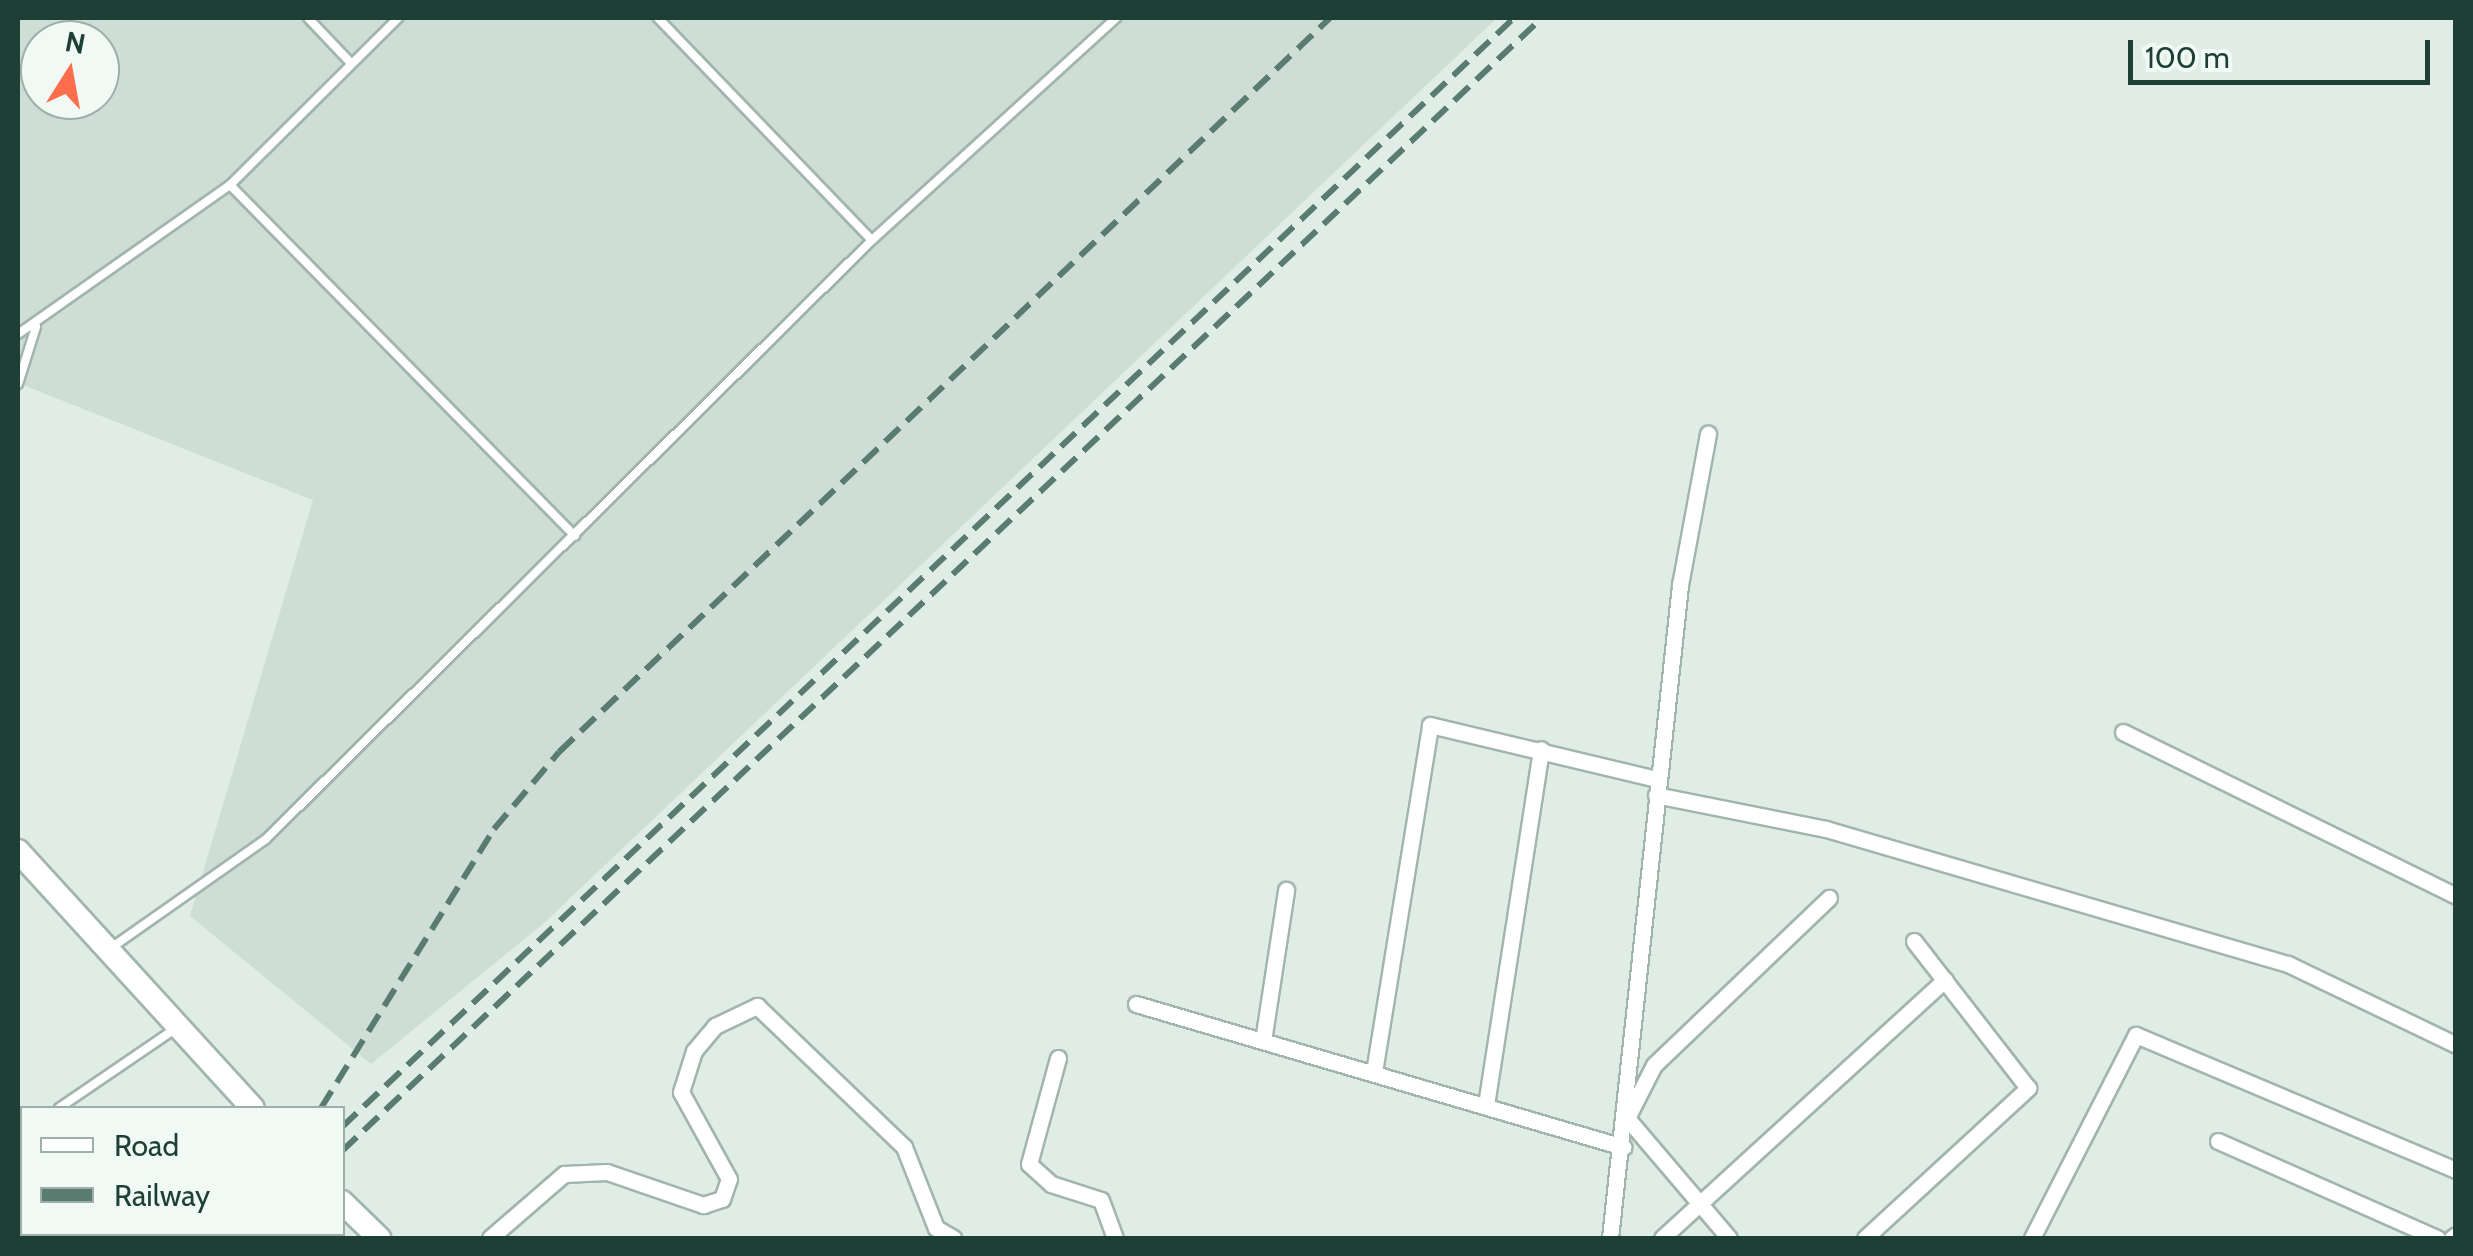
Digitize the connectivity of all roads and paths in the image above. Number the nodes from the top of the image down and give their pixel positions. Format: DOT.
graph roads {
  1 [pos="308,18"];
  2 [pos="398,18"];
  3 [pos="658,18"];
  4 [pos="1116,18"];
  5 [pos="349,61"];
  6 [pos="230,185"];
  7 [pos="872,240"];
  8 [pos="36,327"];
  9 [pos="18,334"];
  10 [pos="18,384"];
  11 [pos="1708,434"];
  12 [pos="575,536"];
  13 [pos="2123,732"];
  14 [pos="1541,748"];
  15 [pos="1657,787"];
  16 [pos="18,851"];
  17 [pos="1286,890"];
  18 [pos="2456,896"];
  19 [pos="1829,898"];
  20 [pos="1914,941"];
  21 [pos="107,951"];
  22 [pos="1945,980"];
  23 [pos="1136,1004"];
  24 [pos="177,1028"];
  25 [pos="1263,1040"];
  26 [pos="2456,1046"];
  27 [pos="1058,1058"];
  28 [pos="1374,1072"];
  29 [pos="1486,1105"];
  30 [pos="63,1106"];
  31 [pos="251,1106"];
  32 [pos="1627,1118"];
  33 [pos="2218,1141"];
  34 [pos="1623,1147"];
  35 [pos="2456,1147"];
  36 [pos="2450,1167"];
  37 [pos="1700,1204"];
  38 [pos="345,1205"];
  39 [pos="379,1238"];
  40 [pos="490,1238"];
  41 [pos="954,1238"];
  42 [pos="1115,1238"];
  43 [pos="1610,1238"];
  44 [pos="1662,1238"];
  45 [pos="1729,1238"];
  46 [pos="1865,1238"];
  47 [pos="2032,1238"];
  48 [pos="2437,1238"];
  1 -- 5 [label="lane"];
  2 -- 5 [label="lane"];
  3 -- 7 [label="lane"];
  4 -- 7 [label="lane"];
  5 -- 6 [label="lane"];
  6 -- 8 [label="lane"];
  6 -- 12 [label="lane"];
  7 -- 12 [label="lane"];
  8 -- 9 [label="lane"];
  8 -- 10 [label="lane"];
  11 -- 15 [label="street"];
  12 -- 21 [label="lane"];
  13 -- 18 [label="street"];
  14 -- 15 [label="street"];
  14 -- 28 [label="street"];
  14 -- 29 [label="street"];
  15 -- 26 [label="street"];
  15 -- 32 [label="street"];
  16 -- 21 [label="main road"];
  17 -- 25 [label="street"];
  19 -- 32 [label="street"];
  20 -- 22 [label="street"];
  21 -- 24 [label="main road"];
  22 -- 37 [label="street"];
  22 -- 46 [label="street"];
  23 -- 25 [label="street"];
  24 -- 30 [label="lane"];
  24 -- 31 [label="main road"];
  25 -- 28 [label="street"];
  27 -- 42 [label="street"];
  28 -- 29 [label="street"];
  29 -- 34 [label="street"];
  32 -- 34 [label="street"];
  32 -- 37 [label="street"];
  33 -- 48 [label="street"];
  34 -- 43 [label="street"];
  35 -- 36 [label="street"];
  36 -- 47 [label="street"];
  37 -- 44 [label="street"];
  37 -- 45 [label="street"];
  38 -- 39 [label="main road"];
  40 -- 41 [label="street"];
}
